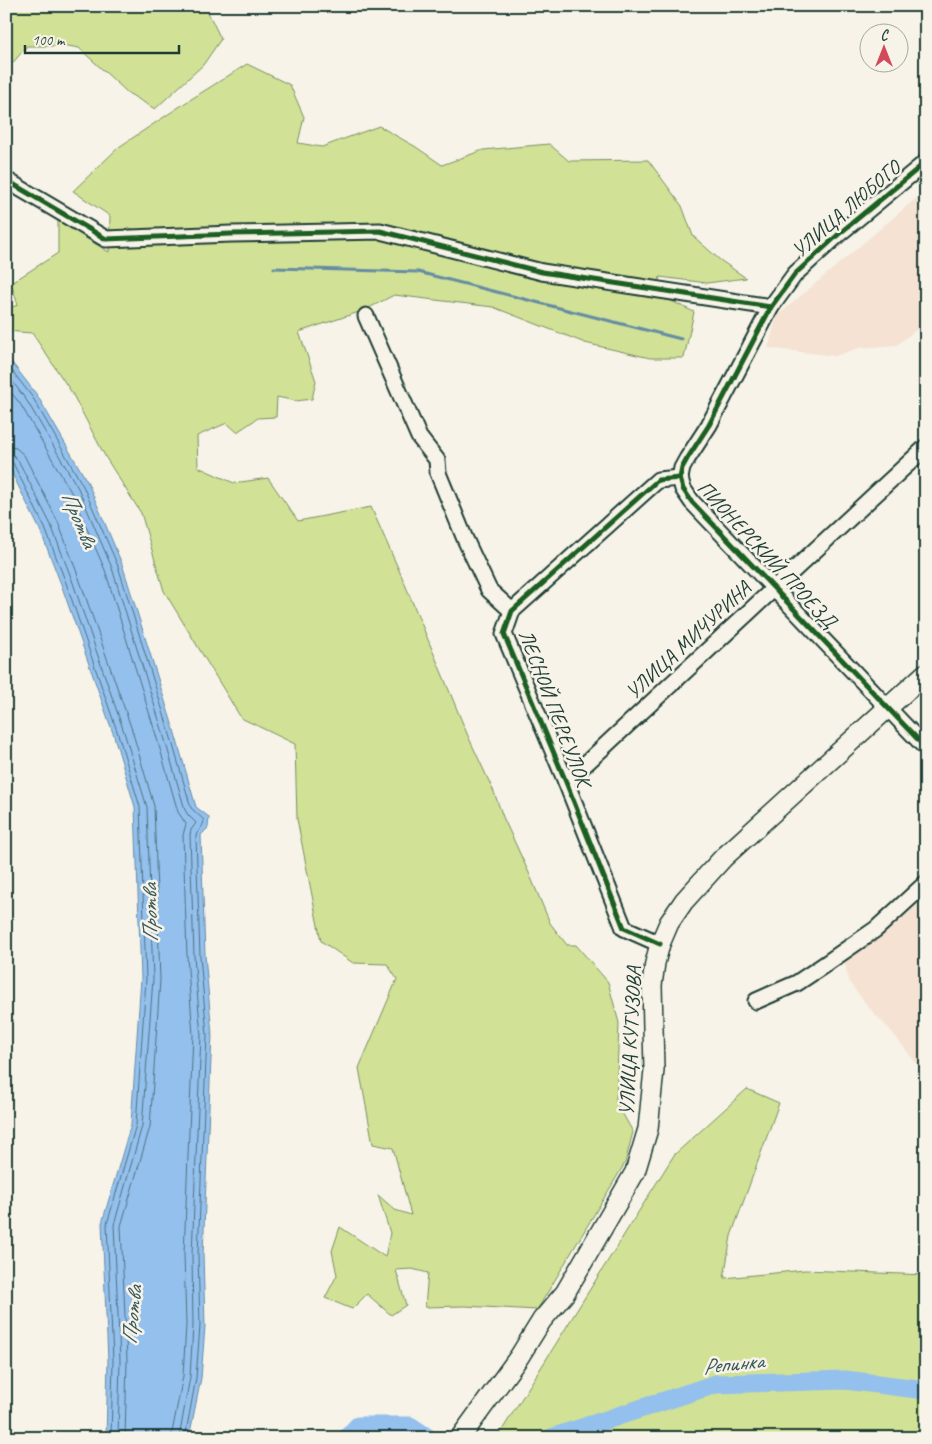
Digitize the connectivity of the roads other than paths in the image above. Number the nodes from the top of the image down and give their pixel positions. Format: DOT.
graph roads {
  1 [pos="926,162"];
  2 [pos="6,180"];
  3 [pos="771,307"];
  4 [pos="366,316"];
  5 [pos="926,447"];
  6 [pos="680,478"];
  7 [pos="775,588"];
  8 [pos="512,611"];
  9 [pos="926,673"];
  10 [pos="888,708"];
  11 [pos="926,748"];
  12 [pos="566,782"];
  13 [pos="926,883"];
  14 [pos="660,944"];
  15 [pos="756,1001"];
  16 [pos="460,1438"];
  1 -- 3 [label="street, УЛИЦА ЛЮБОГО"];
  2 -- 3 [label="street"];
  3 -- 6 [label="street, ПИОНЕРСКИЙ ПРОЕЗД"];
  4 -- 8 [label="street, ЛЕСНОЙ ПЕРЕУЛОК"];
  5 -- 7 [label="street, УЛИЦА МИЧУРИНА"];
  6 -- 7 [label="street, ПИОНЕРСКИЙ ПРОЕЗД"];
  6 -- 8 [label="street, ЛЕСНОЙ ПЕРЕУЛОК"];
  7 -- 10 [label="street, ПИОНЕРСКИЙ ПРОЕЗД"];
  7 -- 12 [label="street, УЛИЦА МИЧУРИНА"];
  8 -- 12 [label="street, ЛЕСНОЙ ПЕРЕУЛОК"];
  9 -- 10 [label="main road, УЛИЦА КУТУЗОВА"];
  10 -- 11 [label="street, ПИОНЕРСКИЙ ПРОЕЗД"];
  10 -- 14 [label="main road, УЛИЦА КУТУЗОВА"];
  12 -- 14 [label="street, ЛЕСНОЙ ПЕРЕУЛОК"];
  13 -- 15 [label="street"];
  14 -- 16 [label="main road, УЛИЦА КУТУЗОВА"];
}
